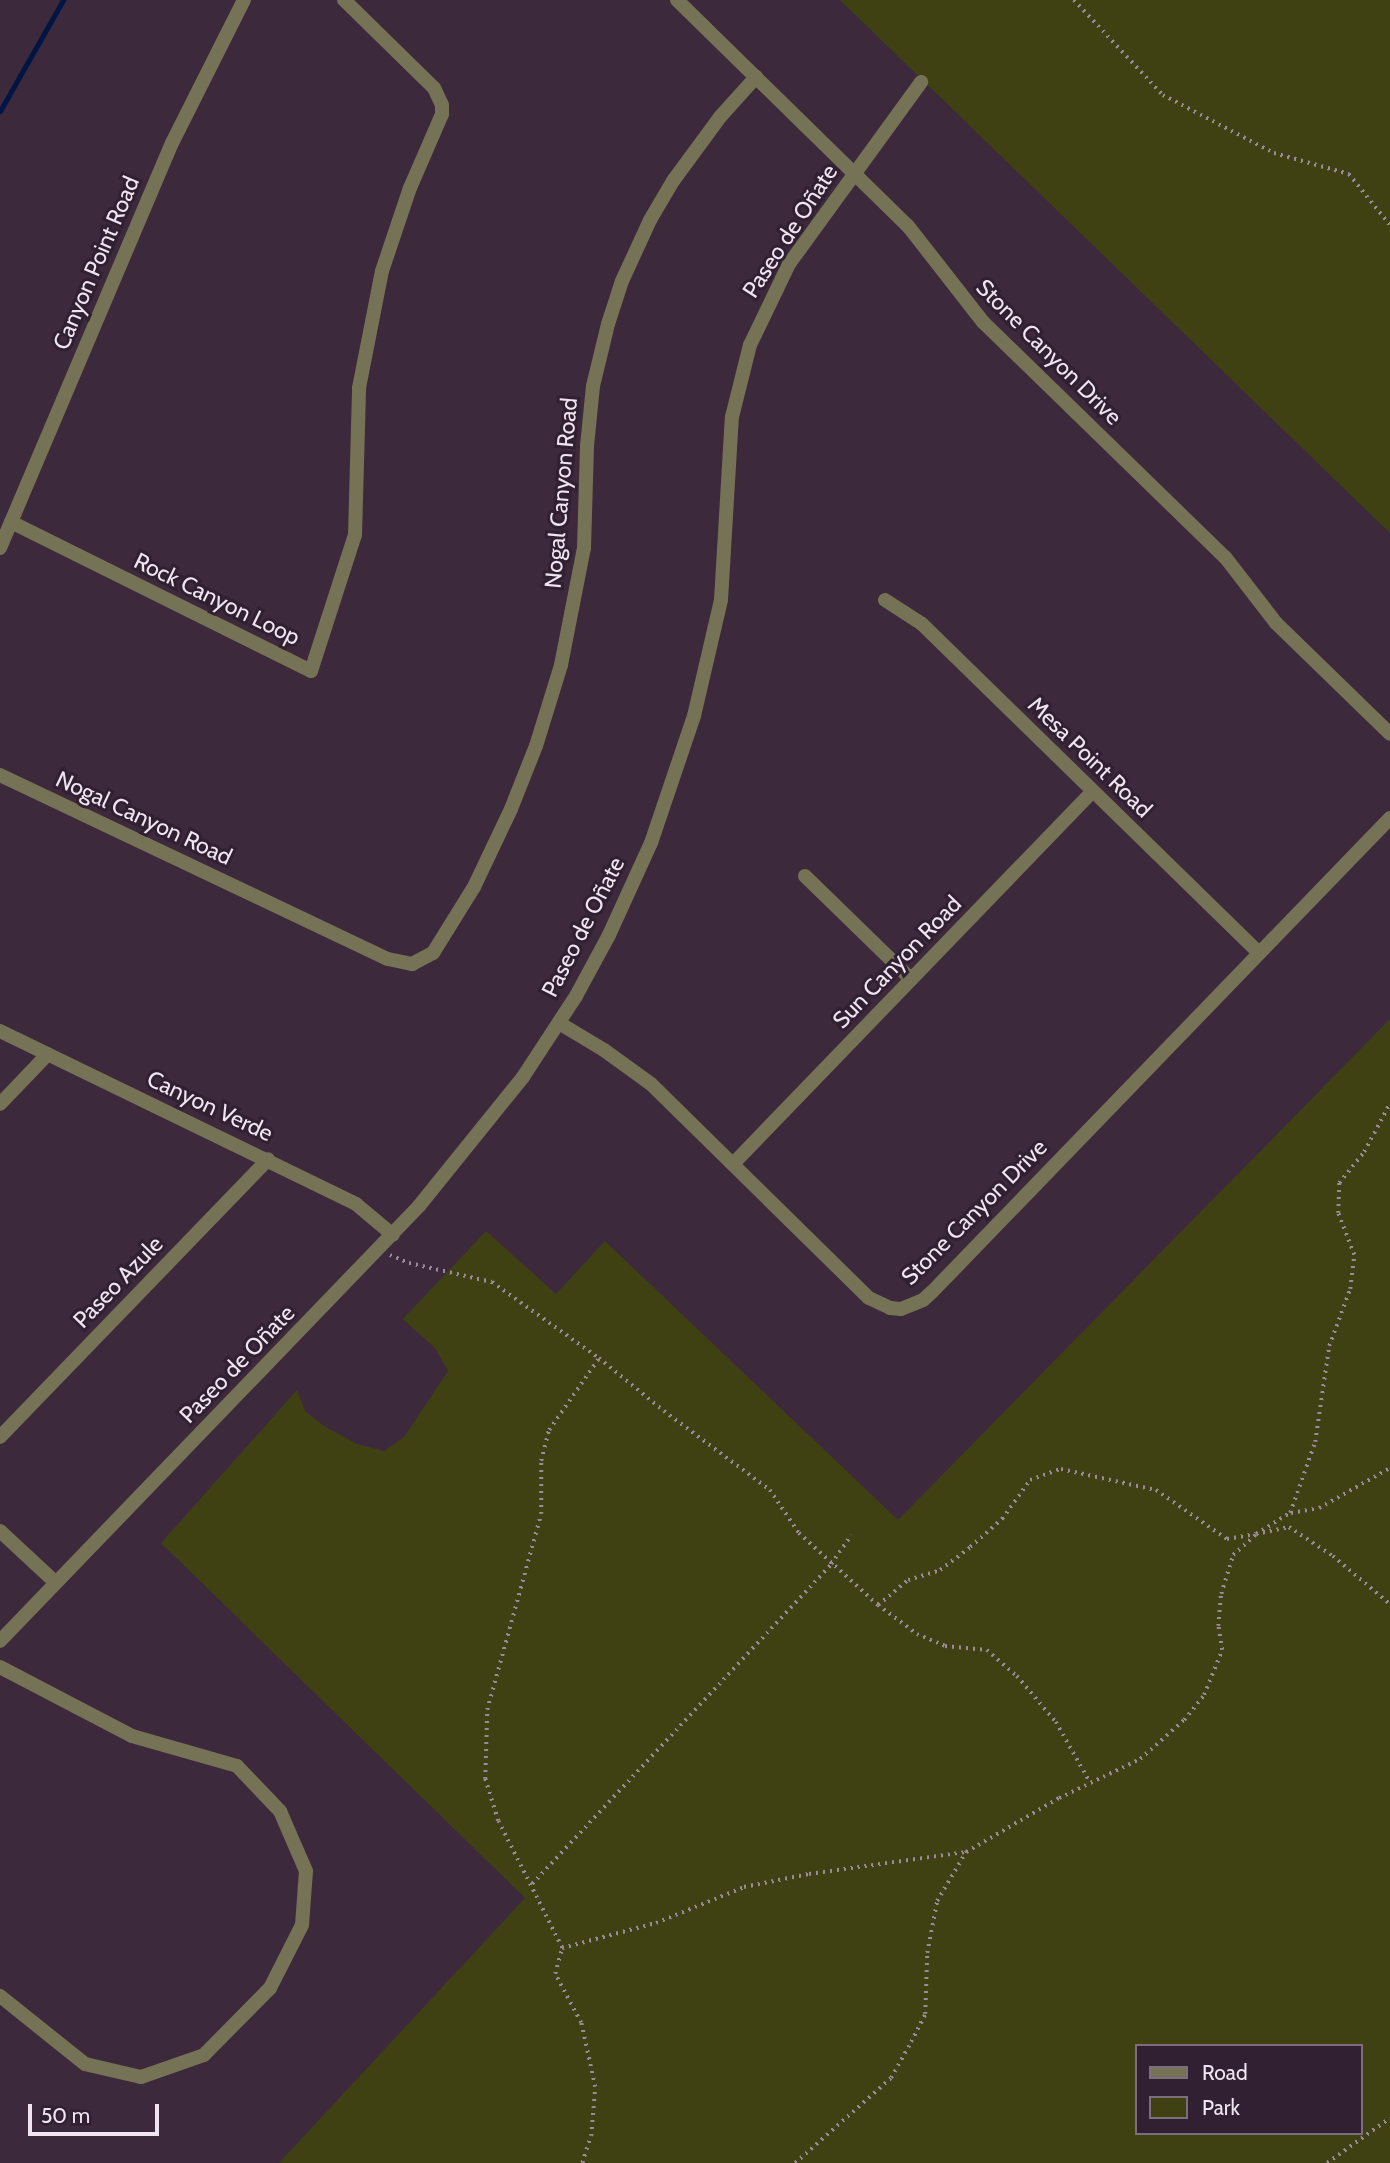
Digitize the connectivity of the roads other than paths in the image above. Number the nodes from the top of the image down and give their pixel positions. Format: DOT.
graph roads {
  1 [pos="244,0"];
  2 [pos="344,0"];
  3 [pos="677,0"];
  4 [pos="756,77"];
  5 [pos="921,82"];
  6 [pos="854,173"];
  7 [pos="11,522"];
  8 [pos="0,548"];
  9 [pos="885,600"];
  10 [pos="1390,734"];
  11 [pos="0,775"];
  12 [pos="1093,791"];
  13 [pos="1390,818"];
  14 [pos="805,876"];
  15 [pos="1259,953"];
  16 [pos="911,979"];
  17 [pos="559,1023"];
  18 [pos="0,1031"];
  19 [pos="48,1054"];
  20 [pos="0,1104"];
  21 [pos="268,1159"];
  22 [pos="733,1164"];
  23 [pos="393,1235"];
  24 [pos="0,1437"];
  25 [pos="0,1531"];
  26 [pos="56,1583"];
  27 [pos="0,1641"];
  28 [pos="0,1667"];
  29 [pos="0,1996"];
  1 -- 7 [label="street, Canyon Point Road"];
  2 -- 7 [label="street, Rock Canyon Loop"];
  3 -- 4 [label="street, Stone Canyon Drive"];
  4 -- 6 [label="street, Stone Canyon Drive"];
  4 -- 11 [label="street, Nogal Canyon Road"];
  5 -- 6 [label="street, Paseo de Oñate"];
  6 -- 10 [label="street, Stone Canyon Drive"];
  6 -- 17 [label="street, Paseo de Oñate"];
  7 -- 8 [label="street, Canyon Point Road"];
  9 -- 12 [label="street, Mesa Point Road"];
  12 -- 15 [label="street, Mesa Point Road"];
  12 -- 16 [label="street, Sun Canyon Road"];
  13 -- 15 [label="street, Stone Canyon Drive"];
  14 -- 16 [label="street"];
  15 -- 22 [label="street, Stone Canyon Drive"];
  16 -- 22 [label="street, Sun Canyon Road"];
  17 -- 22 [label="street, Stone Canyon Drive"];
  17 -- 23 [label="street, Paseo de Oñate"];
  18 -- 19 [label="street, Canyon Verde"];
  19 -- 20 [label="street"];
  19 -- 21 [label="street, Canyon Verde"];
  21 -- 23 [label="street, Canyon Verde"];
  21 -- 24 [label="street, Paseo Azule"];
  23 -- 26 [label="street, Paseo de Oñate"];
  25 -- 26 [label="street"];
  26 -- 27 [label="street, Paseo de Oñate"];
  28 -- 29 [label="street"];
}
